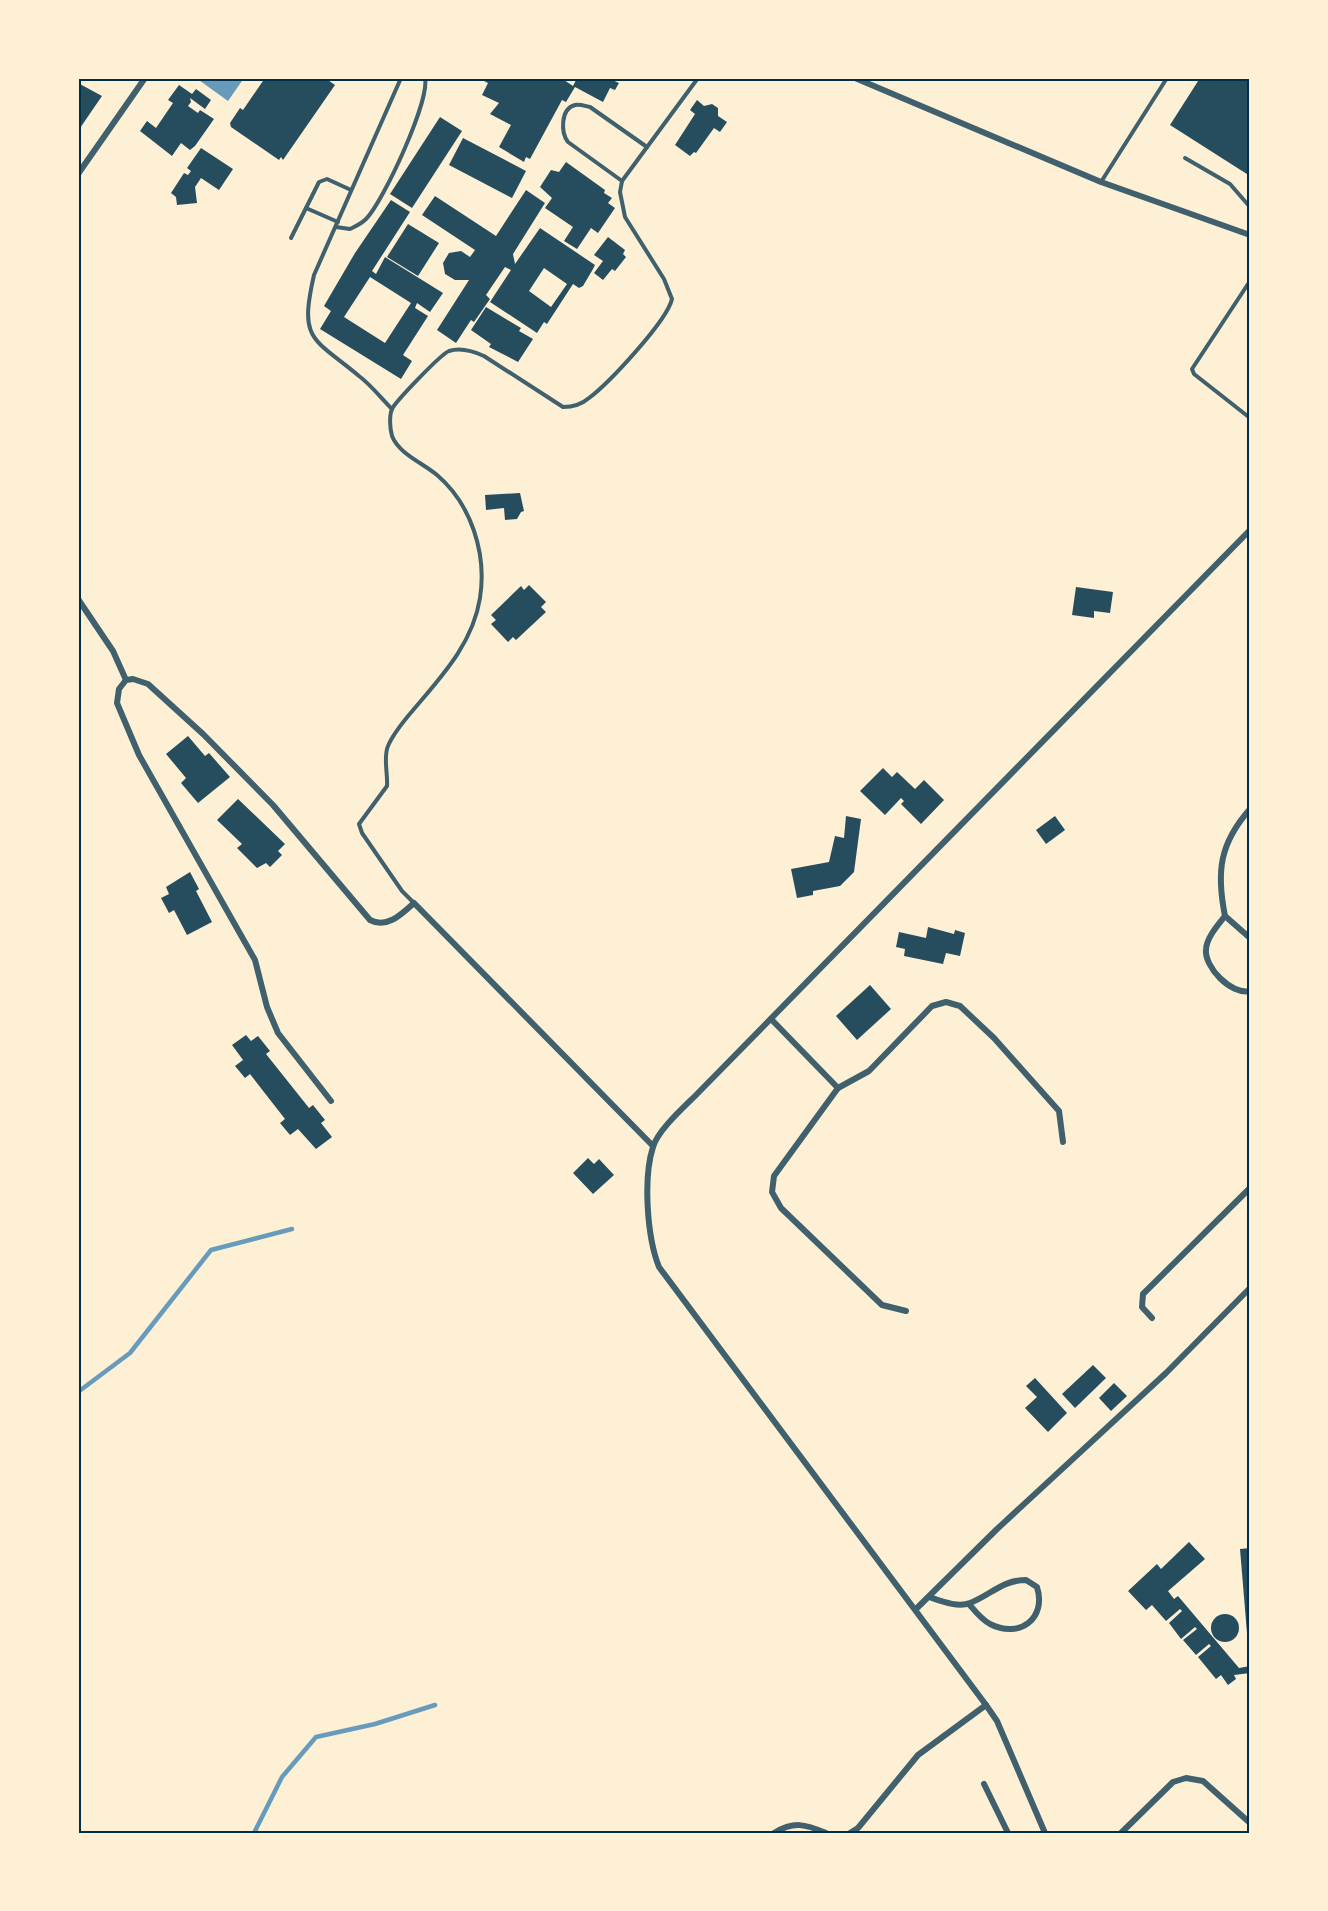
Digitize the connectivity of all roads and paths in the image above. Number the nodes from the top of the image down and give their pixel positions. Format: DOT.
graph roads {
  1 [pos="145,78"];
  2 [pos="401,78"];
  3 [pos="425,78"];
  4 [pos="698,78"];
  5 [pos="855,78"];
  6 [pos="1167,78"];
  7 [pos="647,147"];
  8 [pos="1185,158"];
  9 [pos="78,174"];
  10 [pos="622,180"];
  11 [pos="1101,182"];
  12 [pos="351,190"];
  13 [pos="1250,207"];
  14 [pos="306,208"];
  15 [pos="337,225"];
  16 [pos="1250,235"];
  17 [pos="291,238"];
  18 [pos="1250,281"];
  19 [pos="392,409"];
  20 [pos="1250,418"];
  21 [pos="1250,530"];
  22 [pos="78,599"];
  23 [pos="126,680"];
  24 [pos="1250,809"];
  25 [pos="414,903"];
  26 [pos="1225,916"];
  27 [pos="1250,938"];
  28 [pos="1250,991"];
  29 [pos="771,1019"];
  30 [pos="838,1088"];
  31 [pos="330,1101"];
  32 [pos="1064,1142"];
  33 [pos="653,1146"];
  34 [pos="1250,1188"];
  35 [pos="1250,1288"];
  36 [pos="906,1311"];
  37 [pos="1152,1318"];
  38 [pos="929,1597"];
  39 [pos="969,1604"];
  40 [pos="916,1609"];
  41 [pos="987,1704"];
  42 [pos="984,1784"];
  43 [pos="1250,1823"];
  44 [pos="774,1833"];
  45 [pos="826,1833"];
  46 [pos="850,1833"];
  47 [pos="1008,1833"];
  48 [pos="1045,1833"];
  49 [pos="1121,1833"];
  1 -- 9 [label="street"];
  2 -- 12 [label="lane"];
  3 -- 15 [label="lane"];
  4 -- 7 [label="lane"];
  5 -- 11 [label="street"];
  6 -- 11 [label="lane"];
  7 -- 10 [label="lane"];
  7 -- 10 [label="lane"];
  8 -- 13 [label="lane"];
  10 -- 19 [label="lane"];
  11 -- 16 [label="street"];
  12 -- 14 [label="lane"];
  12 -- 15 [label="lane"];
  14 -- 15 [label="lane"];
  14 -- 17 [label="lane"];
  15 -- 19 [label="lane"];
  18 -- 20 [label="lane"];
  19 -- 25 [label="lane"];
  21 -- 29 [label="street"];
  22 -- 23 [label="street"];
  23 -- 25 [label="street"];
  23 -- 31 [label="street"];
  24 -- 26 [label="street"];
  25 -- 33 [label="street"];
  26 -- 27 [label="street"];
  26 -- 28 [label="street"];
  29 -- 30 [label="street"];
  29 -- 33 [label="street"];
  30 -- 32 [label="street"];
  30 -- 36 [label="street"];
  33 -- 40 [label="street"];
  34 -- 37 [label="street"];
  35 -- 38 [label="street"];
  38 -- 39 [label="street"];
  38 -- 40 [label="street"];
  39 -- 39 [label="street"];
  40 -- 41 [label="street"];
  41 -- 46 [label="street"];
  41 -- 48 [label="street"];
  42 -- 47 [label="street"];
  43 -- 49 [label="street"];
  44 -- 45 [label="street"];
}
